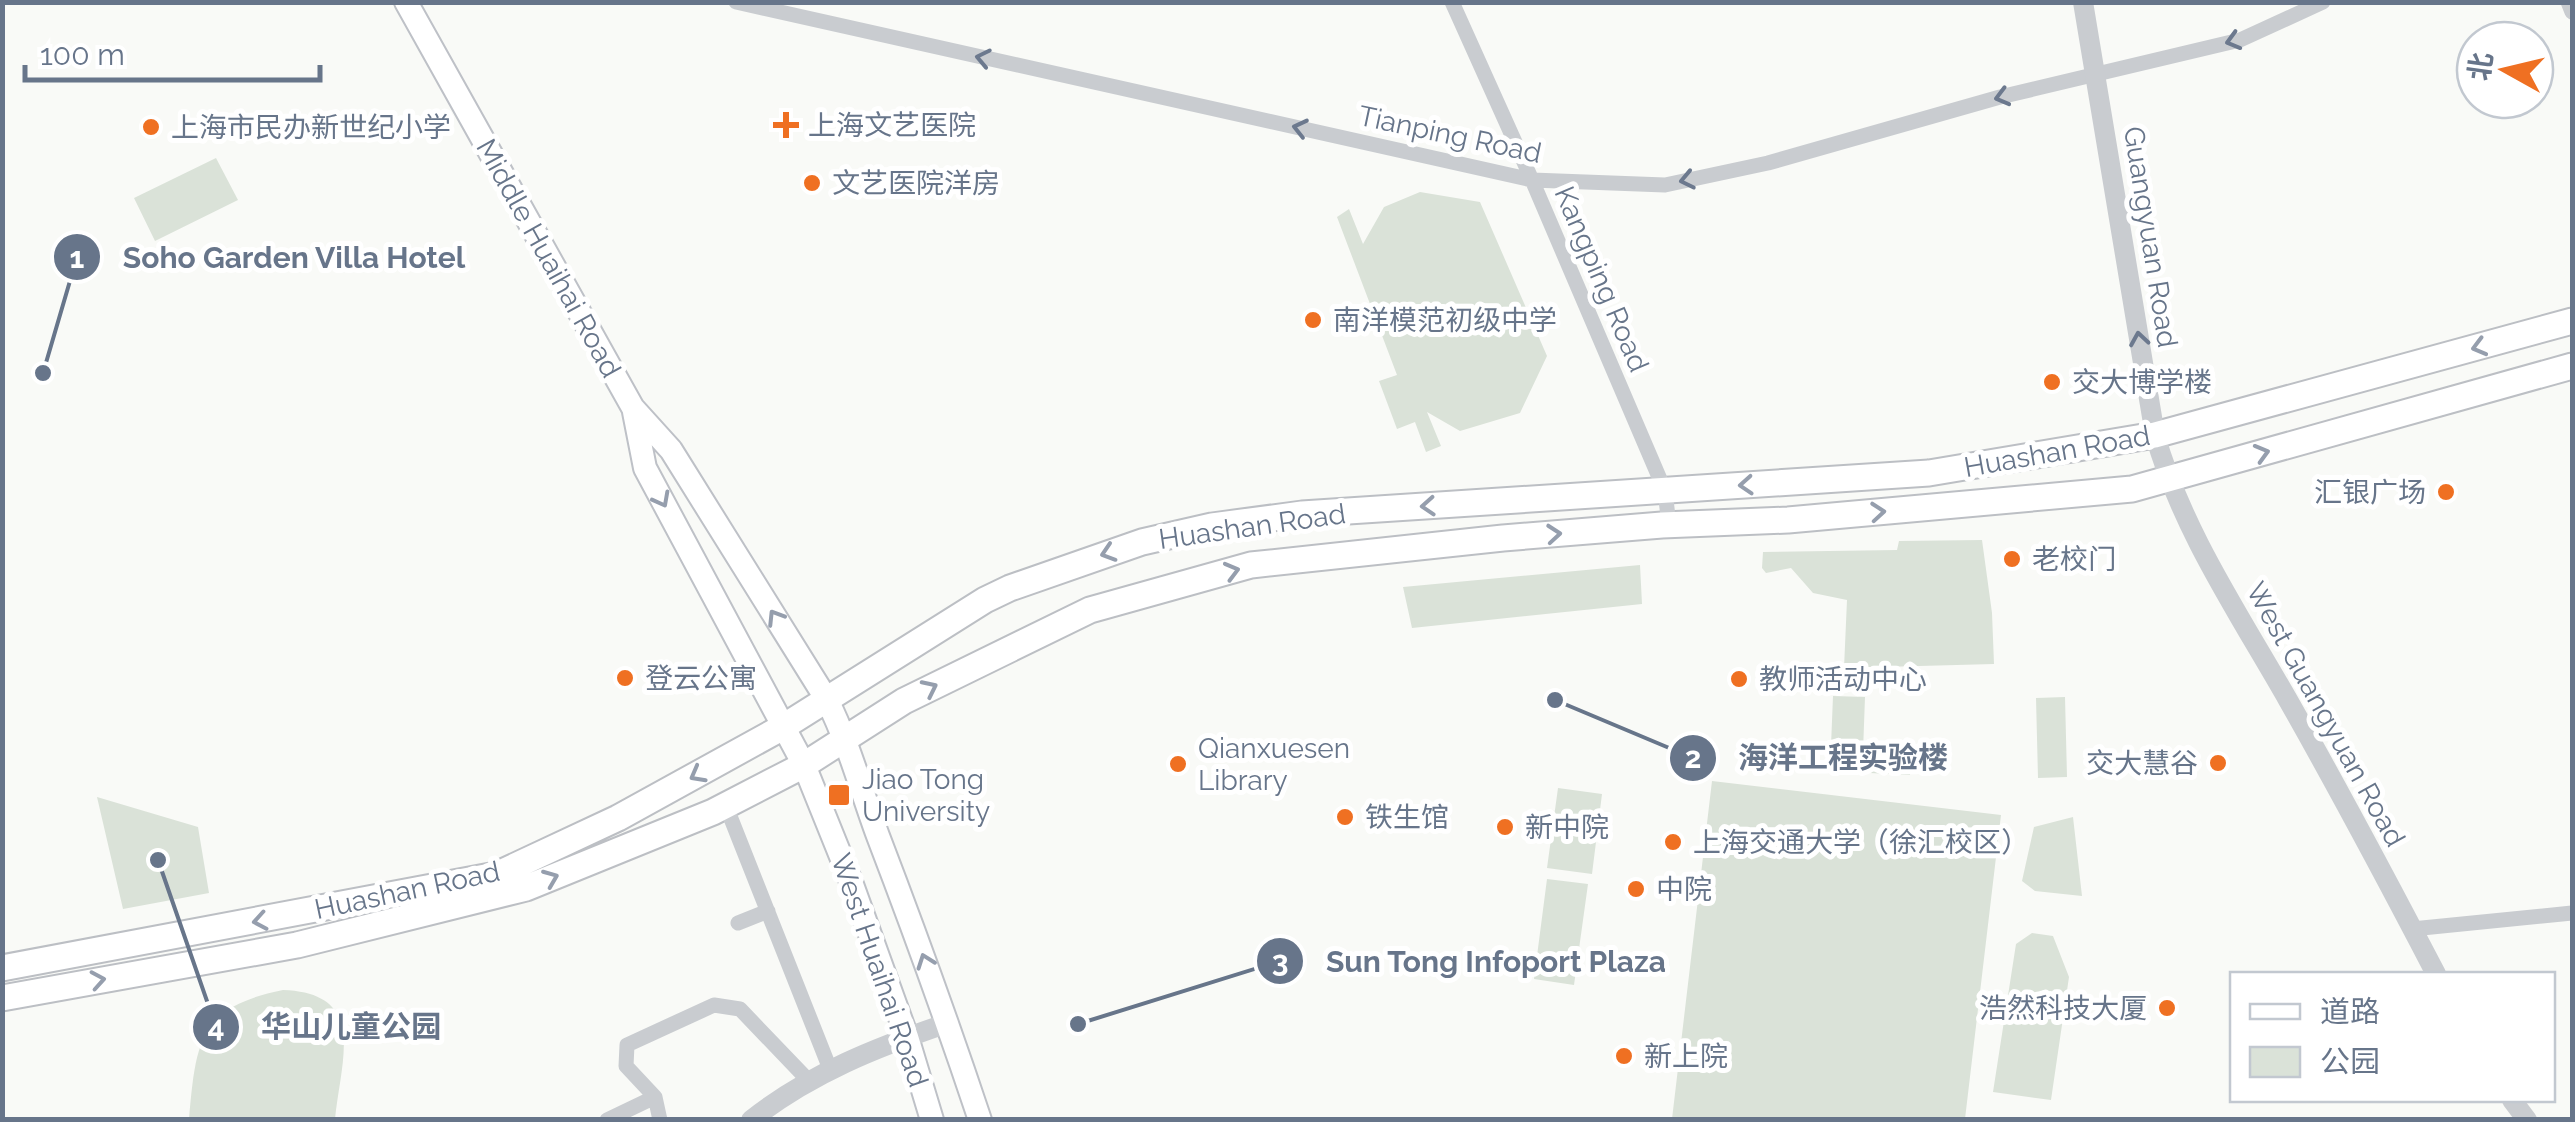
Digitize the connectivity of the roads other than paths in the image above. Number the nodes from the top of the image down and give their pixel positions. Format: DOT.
graph roads {
  1 [pos="406,2"];
  2 [pos="736,2"];
  3 [pos="1452,2"];
  4 [pos="2083,2"];
  5 [pos="2323,2"];
  6 [pos="2568,2"];
  7 [pos="2572,12"];
  8 [pos="2096,73"];
  9 [pos="1532,180"];
  10 [pos="2572,320"];
  11 [pos="2572,366"];
  12 [pos="633,408"];
  13 [pos="2155,435"];
  14 [pos="2168,480"];
  15 [pos="1666,491"];
  16 [pos="1669,525"];
  17 [pos="827,700"];
  18 [pos="783,728"];
  19 [pos="847,739"];
  20 [pos="804,766"];
  21 [pos="726,806"];
  22 [pos="768,911"];
  23 [pos="2572,913"];
  24 [pos="738,923"];
  25 [pos="2412,928"];
  26 [pos="2,968"];
  27 [pos="2435,972"];
  28 [pos="2,998"];
  29 [pos="948,1023"];
  30 [pos="907,1036"];
  31 [pos="830,1069"];
  32 [pos="808,1080"];
  33 [pos="655,1097"];
  34 [pos="607,1120"];
  35 [pos="660,1120"];
  36 [pos="751,1120"];
  37 [pos="932,1120"];
  38 [pos="980,1120"];
  1 -- 12 [label="main road, Middle Huaihai Road"];
  9 -- 2 [label="street, Tianping Road, one-way"];
  3 -- 9 [label="street, Kangping Road"];
  4 -- 8 [label="street, Guangyuan Road"];
  5 -- 8 [label="street, Tianping Road, one-way"];
  6 -- 7 [label="street"];
  8 -- 9 [label="street, Tianping Road, one-way"];
  13 -- 8 [label="street, Guangyuan Road, one-way"];
  9 -- 15 [label="street, Kangping Road"];
  10 -- 13 [label="main road, Huashan Road, one-way"];
  14 -- 11 [label="main road, Huashan Road, one-way"];
  17 -- 12 [label="main road, Middle Huaihai Road, one-way"];
  12 -- 18 [label="main road, Middle Huaihai Road, one-way"];
  13 -- 14 [label="street, Guangyuan Road"];
  13 -- 15 [label="main road, Huashan Road, one-way"];
  16 -- 14 [label="main road, Huashan Road, one-way"];
  14 -- 25 [label="street, West Guangyuan Road"];
  15 -- 16 [label="street, Kangping Road"];
  15 -- 17 [label="main road, Huashan Road, one-way"];
  19 -- 16 [label="main road, Huashan Road, one-way"];
  17 -- 18 [label="main road, Huashan Road"];
  17 -- 19 [label="main road, Middle Huaihai Road"];
  18 -- 20 [label="main road, Middle Huaihai Road"];
  18 -- 26 [label="main road, Huashan Road, one-way"];
  19 -- 20 [label="main road, Huashan Road"];
  29 -- 19 [label="main road, West Huaihai Road, one-way"];
  20 -- 21 [label="main road, Huashan Road"];
  20 -- 30 [label="main road, West Huaihai Road"];
  21 -- 22 [label="street"];
  28 -- 21 [label="main road, Huashan Road, one-way"];
  22 -- 24 [label="street"];
  22 -- 31 [label="street"];
  23 -- 25 [label="street"];
  25 -- 27 [label="street, West Guangyuan Road"];
  29 -- 30 [label="street"];
  29 -- 38 [label="main road, West Huaihai Road"];
  30 -- 31 [label="street"];
  30 -- 37 [label="main road, West Huaihai Road"];
  31 -- 32 [label="street"];
  32 -- 33 [label="street"];
  32 -- 36 [label="street"];
  33 -- 34 [label="street"];
  33 -- 35 [label="street"];
}
